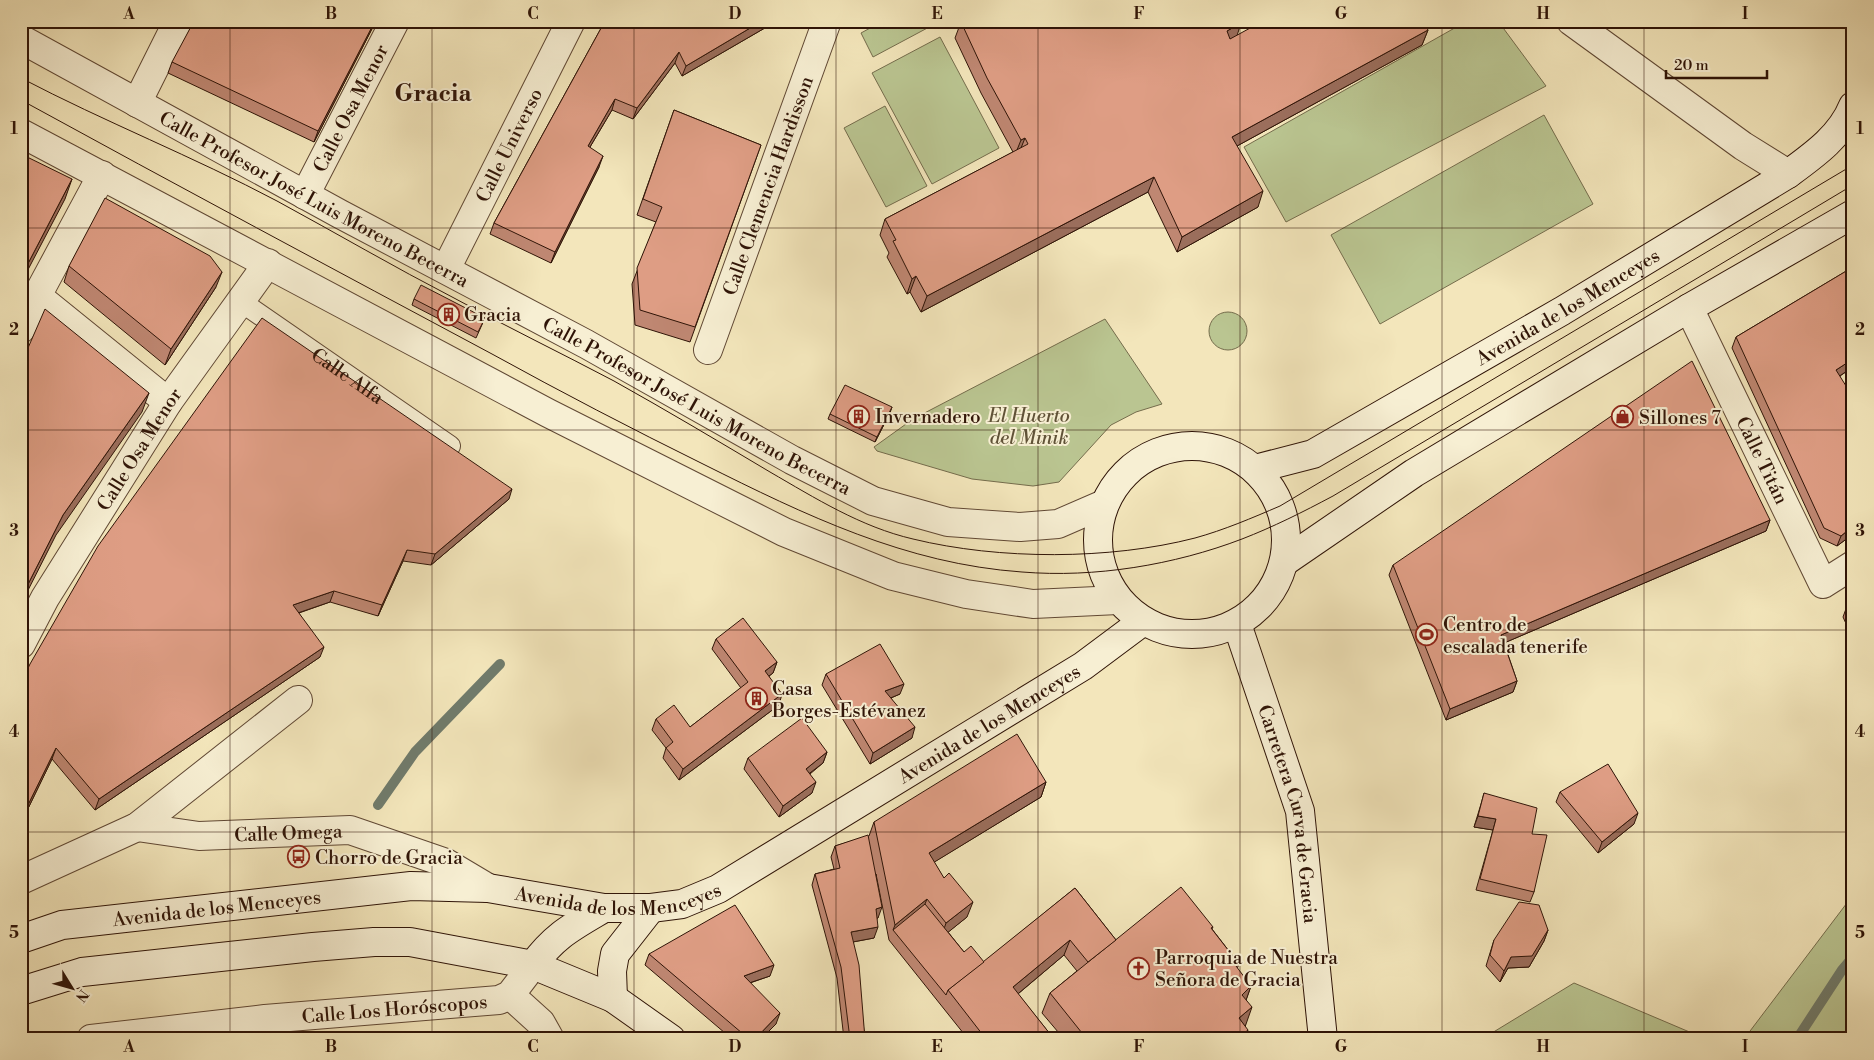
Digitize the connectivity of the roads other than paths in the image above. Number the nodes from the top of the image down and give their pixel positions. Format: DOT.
graph roads {
  1 [pos="178,21"];
  2 [pos="395,21"];
  3 [pos="571,21"];
  4 [pos="828,21"];
  5 [pos="1571,21"];
  6 [pos="21,38"];
  7 [pos="137,103"];
  8 [pos="1853,106"];
  9 [pos="21,133"];
  10 [pos="1788,174"];
  11 [pos="102,175"];
  12 [pos="305,195"];
  13 [pos="1853,214"];
  14 [pos="268,263"];
  15 [pos="446,269"];
  16 [pos="37,296"];
  17 [pos="240,301"];
  18 [pos="1690,308"];
  19 [pos="21,329"];
  20 [pos="708,350"];
  21 [pos="168,402"];
  22 [pos="456,450"];
  23 [pos="1255,469"];
  24 [pos="1104,504"];
  25 [pos="1284,562"];
  26 [pos="1853,565"];
  27 [pos="1118,600"];
  28 [pos="1142,622"];
  29 [pos="1237,624"];
  30 [pos="21,644"];
  31 [pos="298,700"];
  32 [pos="137,827"];
  33 [pos="21,880"];
  34 [pos="488,888"];
  35 [pos="604,908"];
  36 [pos="651,908"];
  37 [pos="21,939"];
  38 [pos="533,965"];
  39 [pos="21,992"];
  40 [pos="510,995"];
  41 [pos="613,998"];
  42 [pos="270,1029"];
  43 [pos="91,1039"];
  44 [pos="550,1039"];
  45 [pos="671,1039"];
  46 [pos="1323,1039"];
  1 -- 7 [label="street"];
  2 -- 12 [label="street, Calle Osa Menor"];
  3 -- 15 [label="street, Calle Universo"];
  4 -- 20 [label="street, Calle Clemencia Hardisson"];
  5 -- 10 [label="street"];
  6 -- 7 [label="street, Calle Profesor José Luis Moreno Becerra"];
  7 -- 12 [label="street, Calle Profesor José Luis Moreno Becerra"];
  8 -- 10 [label="street, Avenida de los Menceyes"];
  9 -- 11 [label="street"];
  10 -- 23 [label="street, Avenida de los Menceyes"];
  11 -- 14 [label="street"];
  11 -- 16 [label="street"];
  12 -- 15 [label="street, Calle Profesor José Luis Moreno Becerra"];
  13 -- 18 [label="street"];
  14 -- 17 [label="street, Calle Osa Menor"];
  14 -- 27 [label="street"];
  15 -- 24 [label="street, Calle Profesor José Luis Moreno Becerra"];
  16 -- 19 [label="street"];
  16 -- 21 [label="street"];
  17 -- 21 [label="street, Calle Osa Menor"];
  17 -- 22 [label="lane, Calle Alfa"];
  18 -- 25 [label="street"];
  18 -- 26 [label="street, Calle Titán"];
  21 -- 30 [label="street, Calle Osa Menor"];
  23 -- 24 [label="street"];
  23 -- 25 [label="street"];
  24 -- 27 [label="street"];
  25 -- 29 [label="street"];
  27 -- 28 [label="street"];
  28 -- 29 [label="street"];
  28 -- 36 [label="street, Avenida de los Menceyes"];
  29 -- 46 [label="street, Carretera Curva de Gracia"];
  31 -- 32 [label="street"];
  32 -- 33 [label="street"];
  32 -- 34 [label="street, Calle Omega"];
  34 -- 35 [label="street, Avenida de los Menceyes"];
  34 -- 37 [label="street, Avenida de los Menceyes"];
  35 -- 36 [label="street, Avenida de los Menceyes"];
  35 -- 38 [label="street, Calle Los Horóscopos"];
  36 -- 41 [label="street"];
  38 -- 39 [label="street"];
  38 -- 40 [label="street, Calle Los Horóscopos"];
  38 -- 41 [label="street"];
  40 -- 42 [label="street, Calle Los Horóscopos"];
  40 -- 44 [label="street"];
  41 -- 45 [label="street"];
  42 -- 43 [label="street, Calle Los Horóscopos"];
}
